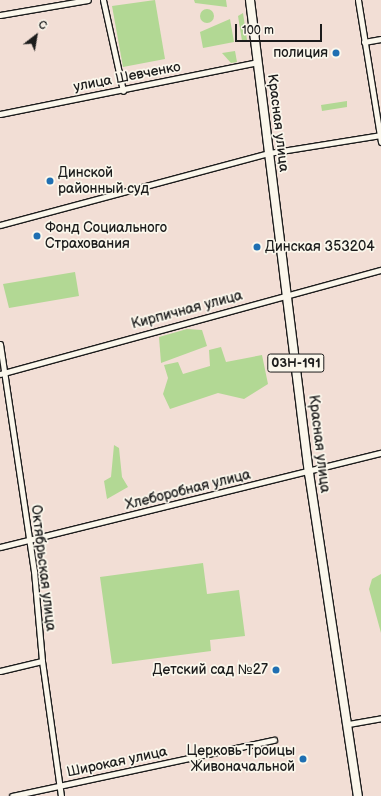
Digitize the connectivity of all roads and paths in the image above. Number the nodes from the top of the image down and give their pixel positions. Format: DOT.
graph roads {
  1 [pos="88,0"];
  2 [pos="103,0"];
  3 [pos="250,0"];
  4 [pos="358,0"];
  5 [pos="0,16"];
  6 [pos="381,39"];
  7 [pos="364,42"];
  8 [pos="257,62"];
  9 [pos="122,91"];
  10 [pos="0,114"];
  11 [pos="380,135"];
  12 [pos="381,142"];
  13 [pos="269,153"];
  14 [pos="0,225"];
  15 [pos="381,270"];
  16 [pos="288,294"];
  17 [pos="0,344"];
  18 [pos="2,373"];
  19 [pos="381,453"];
  20 [pos="309,473"];
  21 [pos="28,541"];
  22 [pos="0,547"];
  23 [pos="42,662"];
  24 [pos="0,671"];
  25 [pos="381,718"];
  26 [pos="348,724"];
  27 [pos="274,740"];
  28 [pos="59,786"];
  29 [pos="12,796"];
  30 [pos="61,796"];
  31 [pos="358,796"];
  1 -- 5 [label="street"];
  2 -- 9 [label="street"];
  3 -- 8 [label="main road, Красная улица / 03Н-191"];
  4 -- 7 [label="street"];
  6 -- 7 [label="street"];
  7 -- 11 [label="street"];
  8 -- 9 [label="street, улица Шевченко"];
  8 -- 13 [label="main road, Красная улица / 03Н-191"];
  9 -- 10 [label="street, улица Шевченко"];
  11 -- 12 [label="street"];
  11 -- 13 [label="street"];
  13 -- 14 [label="street"];
  13 -- 16 [label="main road, Красная улица / 03Н-191"];
  15 -- 16 [label="street, Кирпичная улица"];
  16 -- 18 [label="street, Кирпичная улица"];
  16 -- 20 [label="main road, Красная улица / 03Н-191"];
  17 -- 18 [label="street, Октябрьская улица"];
  18 -- 21 [label="street, Октябрьская улица"];
  19 -- 20 [label="street, Хлеборобная улица"];
  20 -- 21 [label="street, Хлеборобная улица"];
  20 -- 26 [label="main road, Красная улица / 03Н-191"];
  21 -- 22 [label="street, Хлеборобная улица"];
  21 -- 23 [label="street, Октябрьская улица"];
  23 -- 24 [label="street"];
  23 -- 28 [label="street, Октябрьская улица"];
  25 -- 26 [label="street"];
  26 -- 31 [label="main road, Красная улица / 03Н-191"];
  27 -- 28 [label="street, Широкая улица"];
  28 -- 29 [label="street, Широкая улица"];
  28 -- 30 [label="street, Октябрьская улица"];
}
